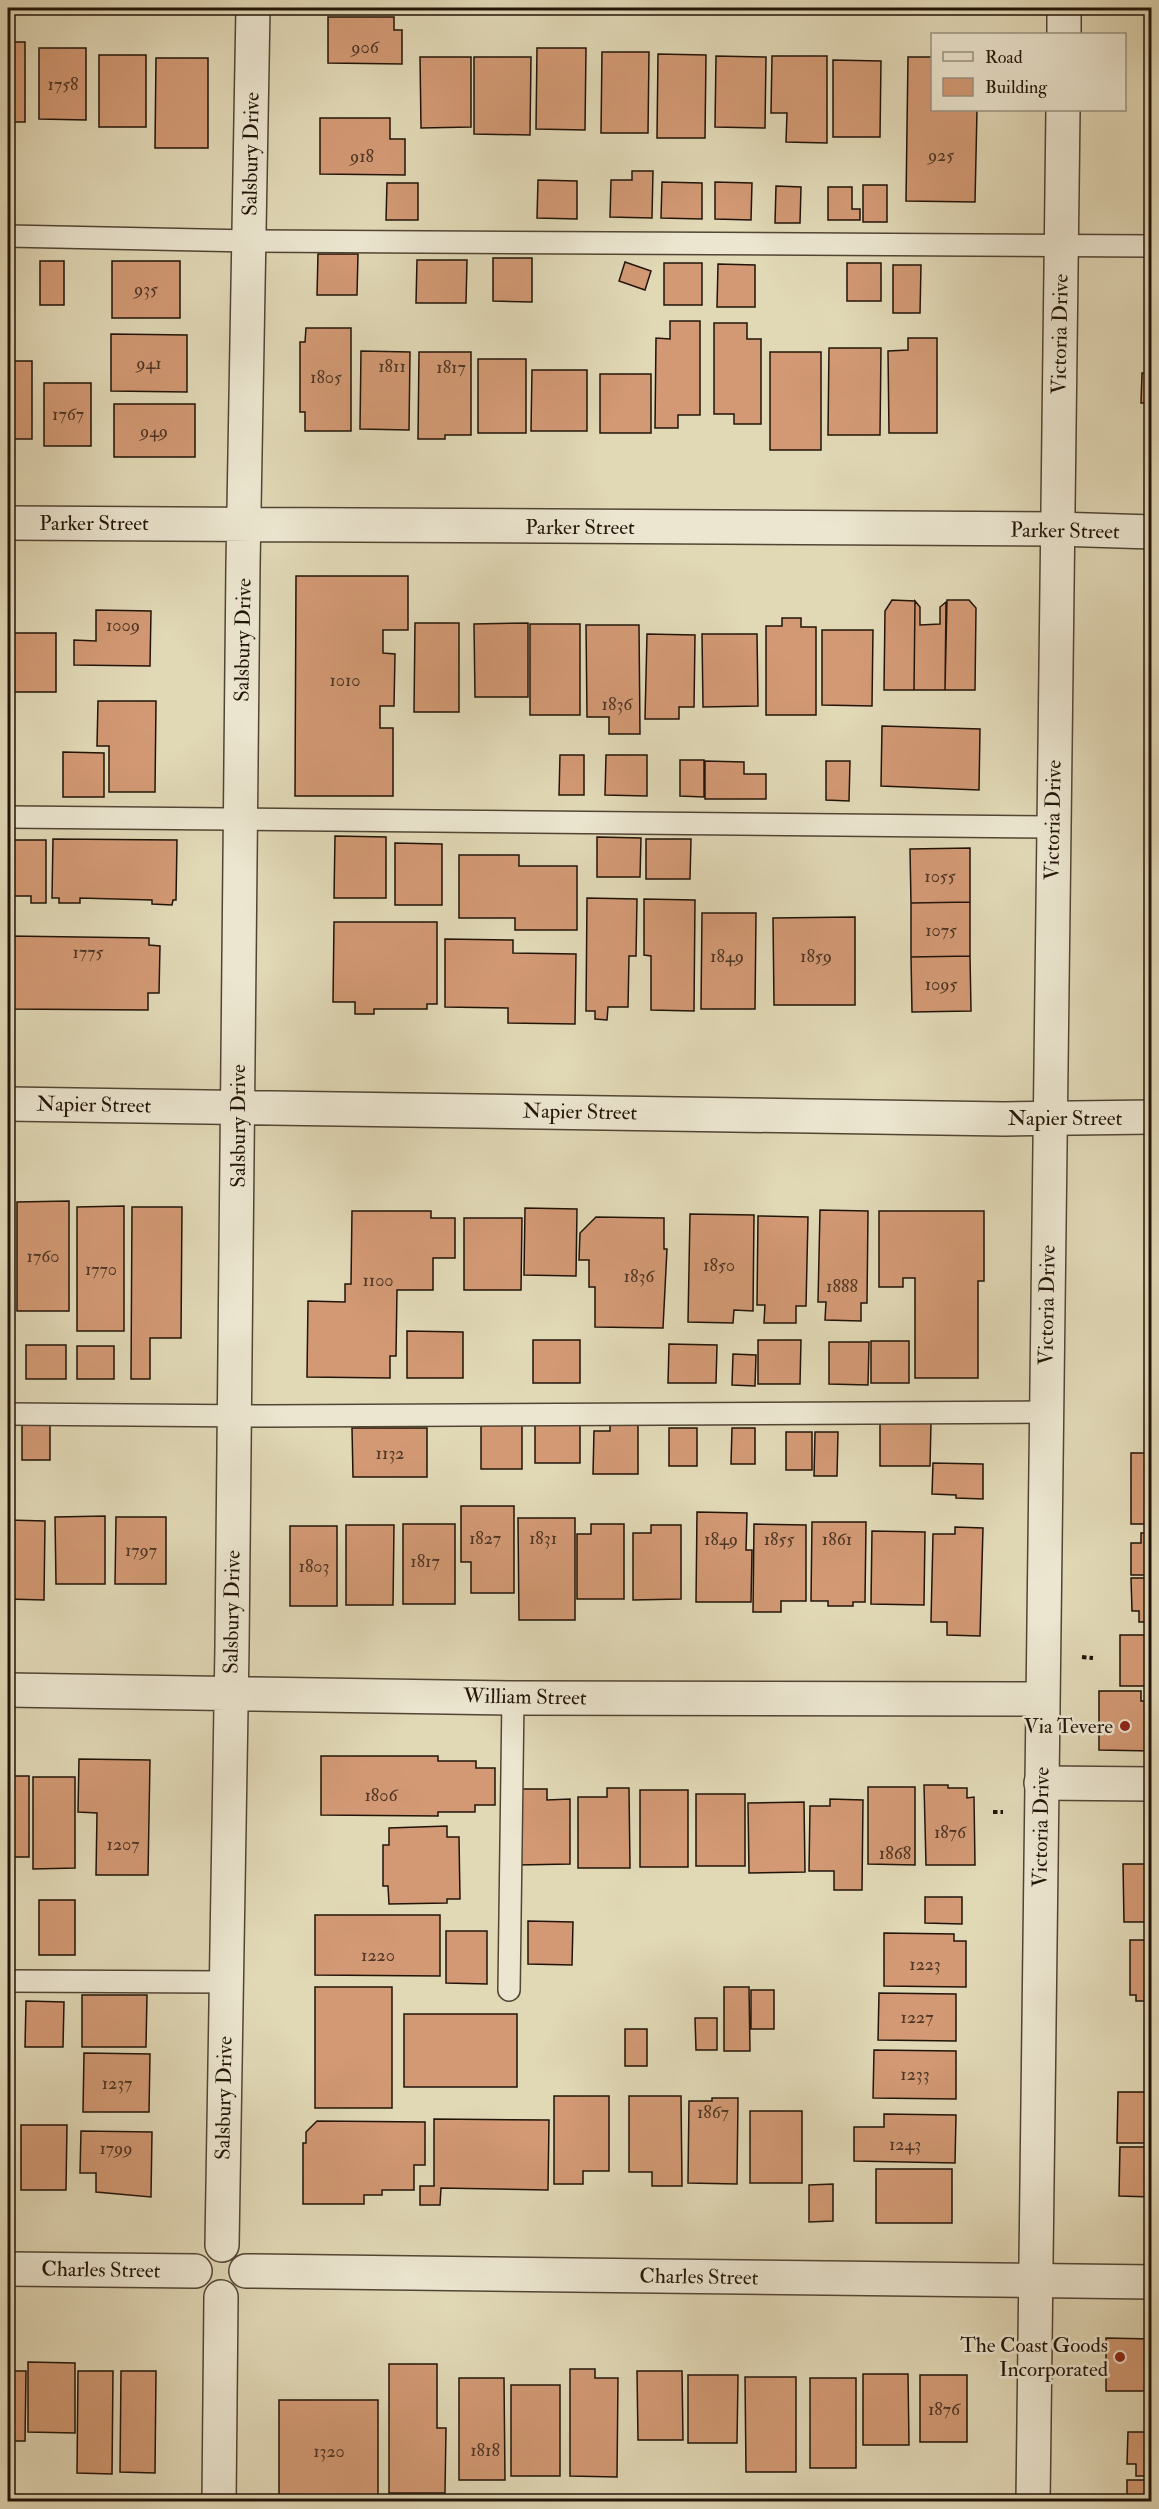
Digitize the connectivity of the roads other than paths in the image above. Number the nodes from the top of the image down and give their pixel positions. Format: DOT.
graph roads {
  1 [pos="253,8"];
  2 [pos="1064,8"];
  3 [pos="1064,33"];
  4 [pos="1063,111"];
  5 [pos="8,236"];
  6 [pos="250,242"];
  7 [pos="1060,245"];
  8 [pos="1152,246"];
  9 [pos="8,523"];
  10 [pos="244,524"];
  11 [pos="1056,529"];
  12 [pos="1152,532"];
  13 [pos="8,817"];
  14 [pos="241,819"];
  15 [pos="1053,827"];
  16 [pos="8,1104"];
  17 [pos="238,1107"];
  18 [pos="1152,1118"];
  19 [pos="1050,1119"];
  20 [pos="1046,1412"];
  21 [pos="8,1414"];
  22 [pos="235,1416"];
  23 [pos="8,1690"];
  24 [pos="231,1692"];
  25 [pos="513,1698"];
  26 [pos="1042,1699"];
  27 [pos="1041,1783"];
  28 [pos="1152,1784"];
  29 [pos="8,1981"];
  30 [pos="226,1982"];
  31 [pos="509,1990"];
  32 [pos="222,2245"];
  33 [pos="8,2269"];
  34 [pos="195,2271"];
  35 [pos="246,2271"];
  36 [pos="1036,2280"];
  37 [pos="1152,2282"];
  38 [pos="221,2296"];
  39 [pos="219,2502"];
  40 [pos="1033,2502"];
  1 -- 6 [label="street, Salsbury Drive"];
  2 -- 3 [label="street"];
  4 -- 7 [label="street, Victoria Drive"];
  5 -- 6 [label="lane"];
  6 -- 7 [label="lane"];
  6 -- 10 [label="street, Salsbury Drive"];
  7 -- 8 [label="lane"];
  7 -- 11 [label="street, Victoria Drive"];
  9 -- 10 [label="street, Parker Street"];
  10 -- 11 [label="street, Parker Street"];
  10 -- 14 [label="street, Salsbury Drive"];
  11 -- 12 [label="street, Parker Street"];
  11 -- 15 [label="street, Victoria Drive"];
  13 -- 14 [label="lane"];
  14 -- 15 [label="lane"];
  14 -- 17 [label="street, Salsbury Drive"];
  15 -- 19 [label="street, Victoria Drive"];
  16 -- 17 [label="street, Napier Street"];
  17 -- 19 [label="street, Napier Street"];
  17 -- 22 [label="street, Salsbury Drive"];
  18 -- 19 [label="street, Napier Street"];
  19 -- 20 [label="street, Victoria Drive"];
  20 -- 22 [label="lane"];
  20 -- 26 [label="street, Victoria Drive"];
  21 -- 22 [label="lane"];
  22 -- 24 [label="street, Salsbury Drive"];
  23 -- 24 [label="street, William Street"];
  24 -- 25 [label="street, William Street"];
  24 -- 30 [label="street, Salsbury Drive"];
  25 -- 26 [label="street, William Street"];
  25 -- 31 [label="lane"];
  26 -- 27 [label="street, Victoria Drive"];
  27 -- 28 [label="street"];
  27 -- 36 [label="street, Victoria Drive"];
  29 -- 30 [label="lane"];
  30 -- 32 [label="street, Salsbury Drive"];
  32 -- 34 [label="street"];
  32 -- 35 [label="street"];
  33 -- 34 [label="street, Charles Street"];
  34 -- 38 [label="street"];
  35 -- 36 [label="street, Charles Street"];
  35 -- 38 [label="street"];
  36 -- 37 [label="street, Charles Street"];
  36 -- 40 [label="street, Victoria Drive"];
  38 -- 39 [label="street"];
}
